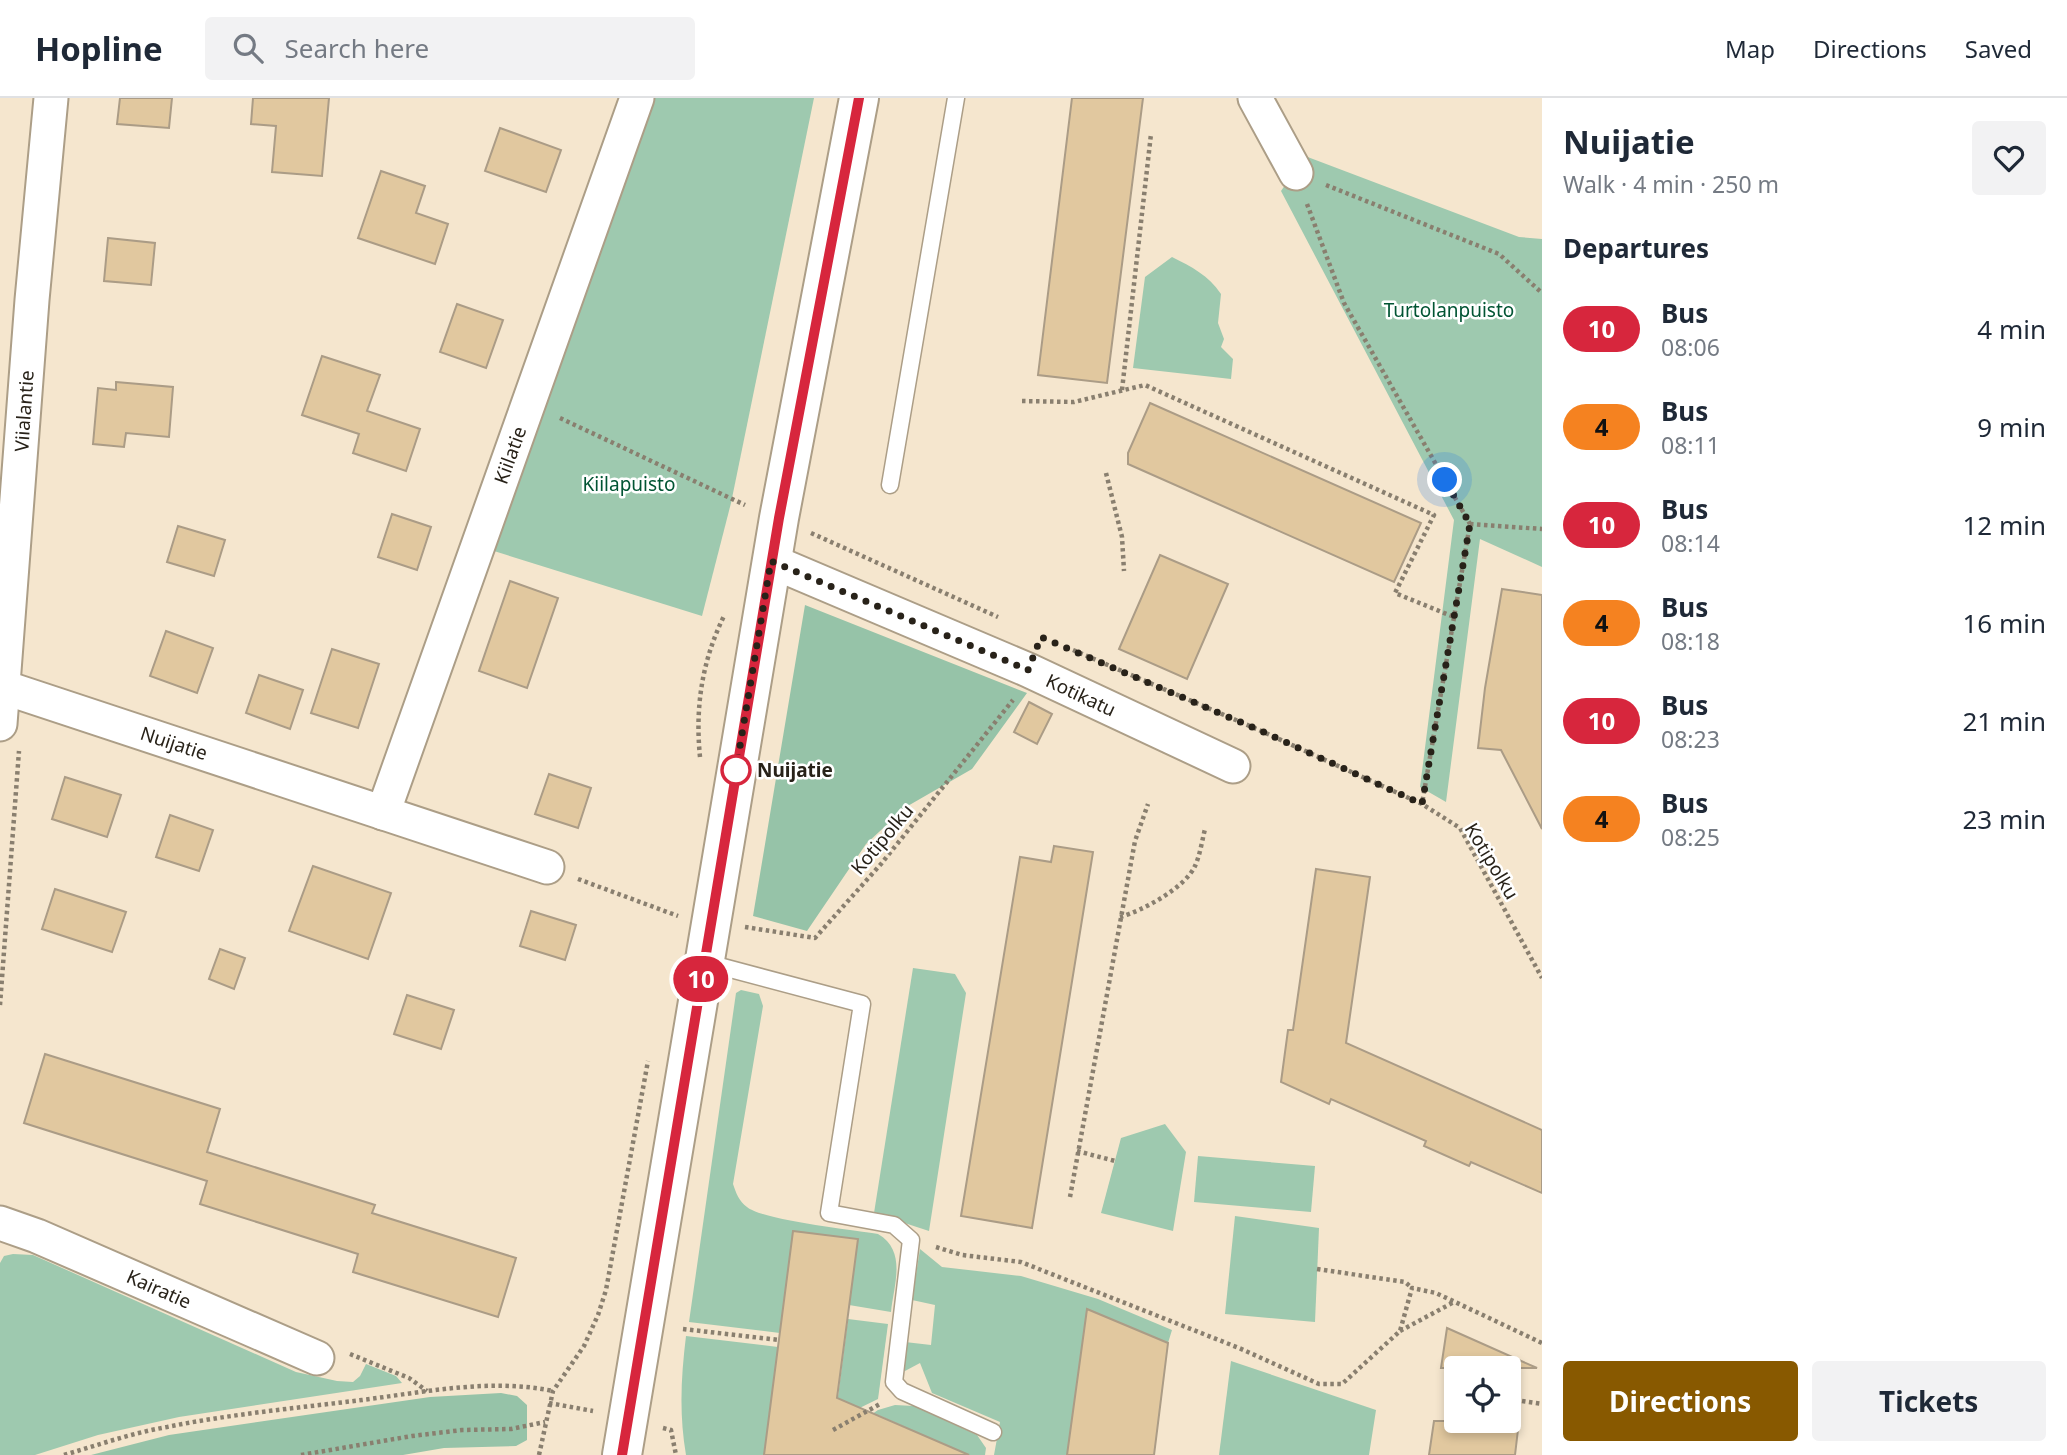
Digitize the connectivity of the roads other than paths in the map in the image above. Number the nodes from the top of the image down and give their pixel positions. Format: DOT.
graph roads {
  1 [pos="51,98"];
  2 [pos="637,98"];
  3 [pos="859,98"];
  4 [pos="956,98"];
  5 [pos="1255,98"];
  6 [pos="1296,173"];
  7 [pos="890,485"];
  8 [pos="771,561"];
  9 [pos="1,687"];
  10 [pos="0,724"];
  11 [pos="1233,766"];
  12 [pos="383,813"];
  13 [pos="547,867"];
  14 [pos="704,962"];
  15 [pos="0,1223"];
  16 [pos="329,1354"];
  17 [pos="993,1432"];
  18 [pos="622,1455"];
  1 -- 9 [label="street, Viialantie"];
  2 -- 12 [label="street, Kiilatie"];
  3 -- 8 [label="main road"];
  4 -- 7 [label="lane"];
  5 -- 6 [label="street"];
  8 -- 11 [label="street, Kotikatu"];
  8 -- 14 [label="main road"];
  9 -- 10 [label="street, Viialantie"];
  9 -- 12 [label="street, Nuijatie"];
  12 -- 13 [label="street, Nuijatie"];
  14 -- 17 [label="lane"];
  14 -- 18 [label="main road"];
  15 -- 16 [label="street, Kairatie"];
}
